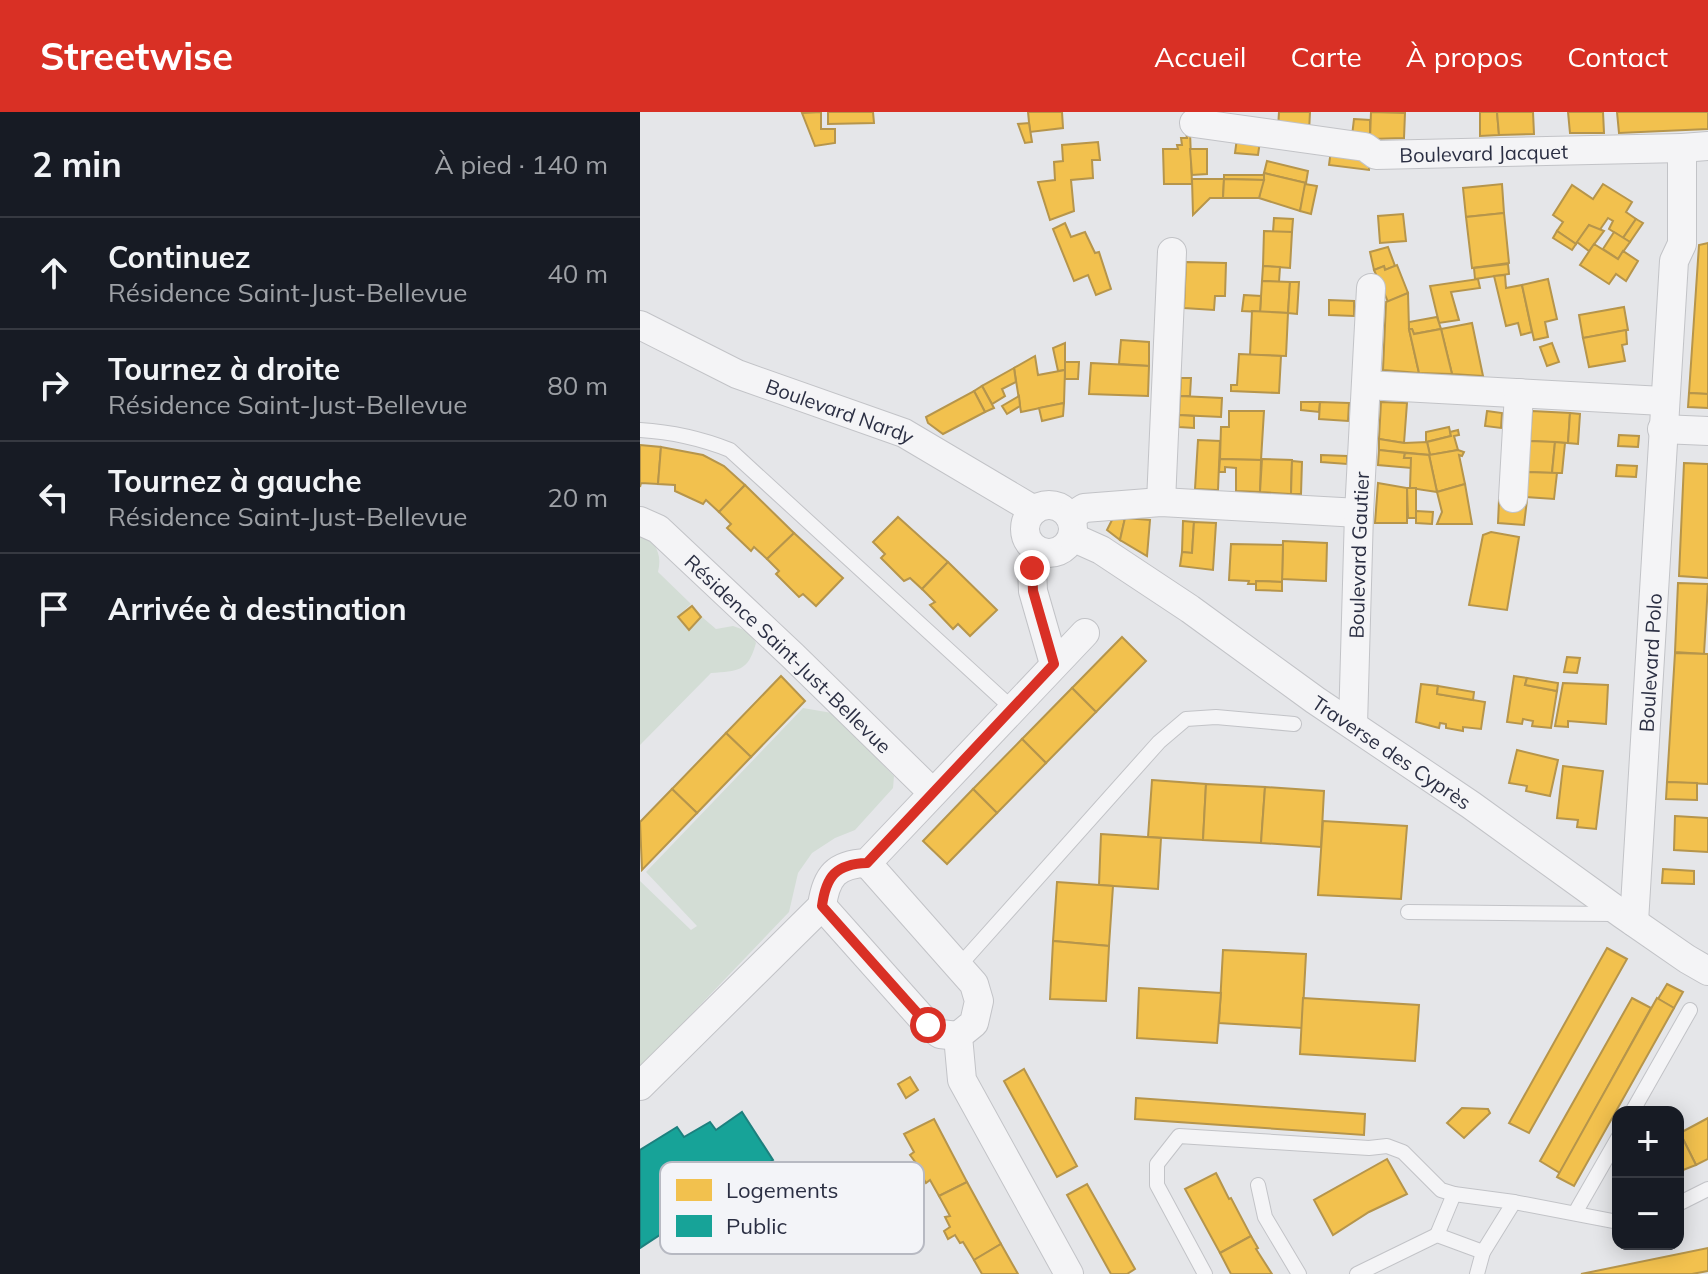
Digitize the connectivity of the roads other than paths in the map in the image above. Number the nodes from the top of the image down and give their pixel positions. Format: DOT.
graph roads {
  1 [pos="1194,123"];
  2 [pos="1695,147"];
  3 [pos="1172,252"];
  4 [pos="1371,288"];
  5 [pos="640,325"];
  6 [pos="1366,385"];
  7 [pos="1519,393"];
  8 [pos="1663,415"];
  9 [pos="640,430"];
  10 [pos="1708,431"];
  11 [pos="1513,498"];
  12 [pos="1161,502"];
  13 [pos="1034,510"];
  14 [pos="1359,513"];
  15 [pos="640,521"];
  16 [pos="1071,527"];
  17 [pos="1040,552"];
  18 [pos="1085,633"];
  19 [pos="1054,664"];
  20 [pos="1013,709"];
  21 [pos="1294,724"];
  22 [pos="1353,725"];
  23 [pos="932,792"];
  24 [pos="867,863"];
  25 [pos="822,906"];
  26 [pos="1408,912"];
  27 [pos="1628,918"];
  28 [pos="1697,965"];
  29 [pos="959,966"];
  30 [pos="1690,1010"];
  31 [pos="958,1036"];
  32 [pos="640,1086"];
  33 [pos="1635,1106"];
  34 [pos="1612,1148"];
  35 [pos="1258,1185"];
  36 [pos="1708,1189"];
  37 [pos="1454,1194"];
  38 [pos="1684,1201"];
  39 [pos="1514,1202"];
  40 [pos="1575,1213"];
  41 [pos="1612,1221"];
  42 [pos="1437,1235"];
  43 [pos="1483,1252"];
  44 [pos="1069,1274"];
  45 [pos="1205,1274"];
  46 [pos="1299,1274"];
  47 [pos="1357,1274"];
  48 [pos="1477,1274"];
  1 -- 2 [label="street, Boulevard Jacquet"];
  2 -- 8 [label="street, Boulevard Polo"];
  3 -- 12 [label="street"];
  4 -- 6 [label="street, Boulevard Gautier"];
  5 -- 13 [label="street, Boulevard Nardy"];
  6 -- 7 [label="street"];
  6 -- 14 [label="street, Boulevard Gautier"];
  7 -- 8 [label="street"];
  7 -- 11 [label="street"];
  8 -- 10 [label="street"];
  8 -- 27 [label="street, Boulevard Polo"];
  9 -- 20 [label="lane"];
  12 -- 14 [label="street"];
  12 -- 16 [label="street"];
  13 -- 16 [label="street"];
  13 -- 17 [label="street"];
  14 -- 22 [label="street, Boulevard Gautier"];
  15 -- 23 [label="street, Résidence Saint-Just-Bellevue"];
  16 -- 17 [label="street"];
  16 -- 22 [label="street, Traverse des Cyprès"];
  17 -- 19 [label="street"];
  18 -- 19 [label="street"];
  19 -- 20 [label="street"];
  20 -- 23 [label="street"];
  21 -- 29 [label="lane"];
  22 -- 27 [label="street, Traverse des Cyprès"];
  23 -- 24 [label="street"];
  24 -- 25 [label="street"];
  24 -- 29 [label="street"];
  25 -- 31 [label="street"];
  25 -- 32 [label="street"];
  26 -- 27 [label="lane"];
  27 -- 28 [label="street, Traverse des Cyprès"];
  29 -- 31 [label="street"];
  30 -- 33 [label="lane"];
  31 -- 44 [label="street"];
  34 -- 40 [label="lane"];
  35 -- 46 [label="lane"];
  36 -- 38 [label="lane"];
  37 -- 39 [label="lane"];
  37 -- 42 [label="lane"];
  37 -- 45 [label="lane"];
  39 -- 40 [label="lane"];
  39 -- 43 [label="lane"];
  40 -- 41 [label="lane"];
  42 -- 43 [label="lane"];
  42 -- 47 [label="lane"];
  43 -- 48 [label="lane"];
}
